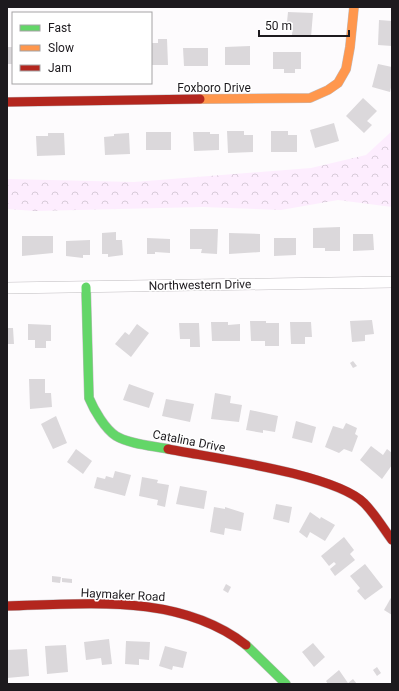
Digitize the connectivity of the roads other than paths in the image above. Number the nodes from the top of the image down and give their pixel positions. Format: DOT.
graph roads {
  1 [pos="354,7"];
  2 [pos="7,102"];
  3 [pos="392,282"];
  4 [pos="86,287"];
  5 [pos="7,288"];
  6 [pos="392,540"];
  7 [pos="7,606"];
  8 [pos="286,684"];
  1 -- 2 [label="street, Foxboro Drive"];
  3 -- 4 [label="street, Northwestern Drive"];
  4 -- 5 [label="street, Northwestern Drive"];
  4 -- 6 [label="street, Catalina Drive"];
  7 -- 8 [label="street, Haymaker Road"];
}
